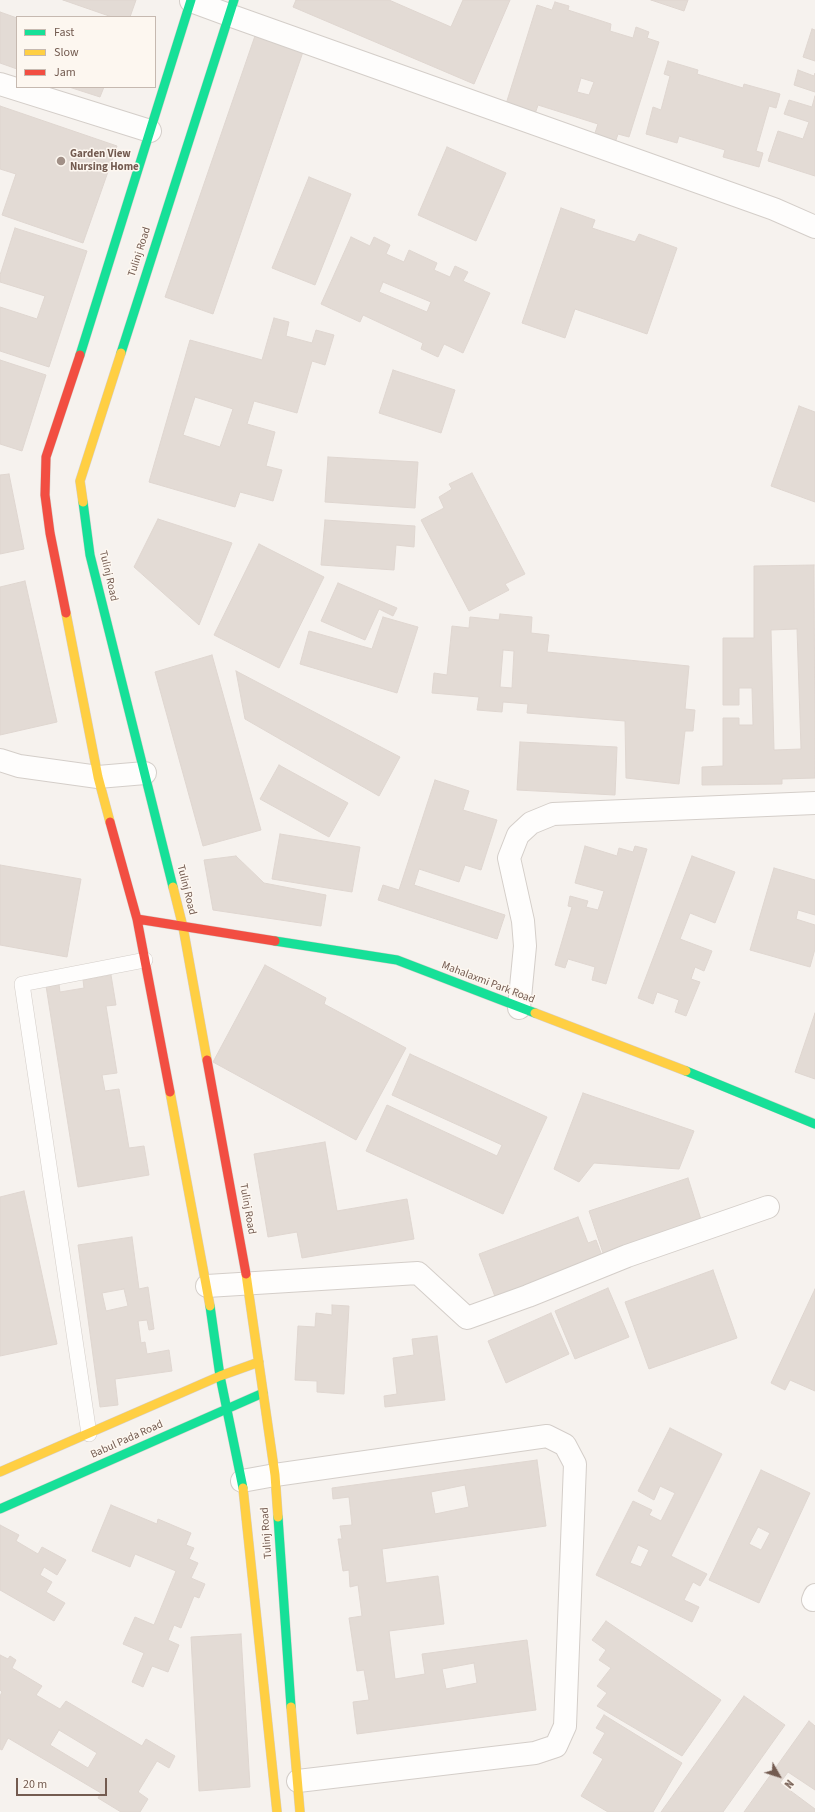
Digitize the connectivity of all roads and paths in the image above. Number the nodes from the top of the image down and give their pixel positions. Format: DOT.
graph roads {
  1 [pos="191,0"];
  2 [pos="231,8"];
  3 [pos="0,84"];
  4 [pos="150,131"];
  5 [pos="815,227"];
  6 [pos="0,760"];
  7 [pos="145,774"];
  8 [pos="98,777"];
  9 [pos="815,803"];
  10 [pos="137,919"];
  11 [pos="183,927"];
  12 [pos="145,960"];
  13 [pos="519,1008"];
  14 [pos="815,1124"];
  15 [pos="768,1207"];
  16 [pos="248,1284"];
  17 [pos="207,1286"];
  18 [pos="259,1362"];
  19 [pos="220,1376"];
  20 [pos="263,1393"];
  21 [pos="227,1409"];
  22 [pos="89,1434"];
  23 [pos="0,1472"];
  24 [pos="275,1475"];
  25 [pos="242,1481"];
  26 [pos="0,1509"];
  27 [pos="298,1781"];
  28 [pos="277,1812"];
  29 [pos="300,1812"];
  1 -- 2 [label="street"];
  1 -- 4 [label="main road, Tulinj Road"];
  2 -- 5 [label="street"];
  2 -- 7 [label="main road, Tulinj Road"];
  3 -- 4 [label="street"];
  4 -- 8 [label="main road, Tulinj Road"];
  6 -- 8 [label="street"];
  7 -- 8 [label="street"];
  7 -- 11 [label="main road, Tulinj Road"];
  8 -- 10 [label="main road, Tulinj Road"];
  9 -- 13 [label="street"];
  10 -- 11 [label="main road, Mahalaxmi Park Road"];
  10 -- 12 [label="main road, Tulinj Road"];
  11 -- 13 [label="main road, Mahalaxmi Park Road"];
  11 -- 16 [label="main road, Tulinj Road"];
  12 -- 17 [label="main road, Tulinj Road"];
  12 -- 22 [label="lane"];
  13 -- 14 [label="main road, Mahalaxmi Park Road"];
  15 -- 16 [label="street"];
  16 -- 17 [label="street"];
  16 -- 18 [label="main road, Tulinj Road"];
  17 -- 19 [label="main road, Tulinj Road"];
  18 -- 19 [label="main road, Babul Pada Road"];
  18 -- 20 [label="main road, Tulinj Road"];
  19 -- 21 [label="main road, Tulinj Road"];
  19 -- 22 [label="main road, Babul Pada Road"];
  20 -- 21 [label="main road, Babul Pada Road"];
  20 -- 24 [label="main road, Tulinj Road"];
  21 -- 25 [label="main road, Tulinj Road"];
  21 -- 26 [label="main road, Babul Pada Road"];
  22 -- 23 [label="main road, Babul Pada Road"];
  24 -- 25 [label="street"];
  24 -- 27 [label="main road, Tulinj Road"];
  24 -- 27 [label="street"];
  25 -- 28 [label="main road, Tulinj Road"];
  27 -- 29 [label="main road, Tulinj Road"];
}
